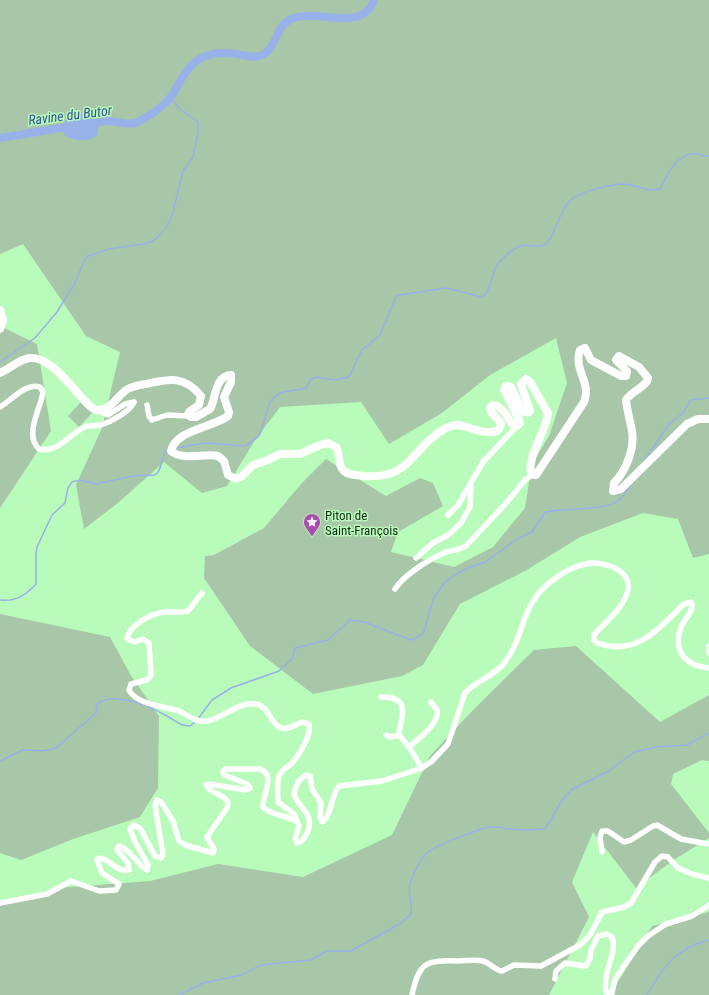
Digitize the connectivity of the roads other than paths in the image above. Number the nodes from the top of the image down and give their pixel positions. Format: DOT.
graph roads {
  1 [pos="0,310"];
  2 [pos="0,329"];
  3 [pos="0,373"];
  4 [pos="147,405"];
  5 [pos="0,407"];
  6 [pos="98,411"];
  7 [pos="188,416"];
  8 [pos="709,419"];
  9 [pos="517,426"];
  10 [pos="532,475"];
  11 [pos="472,481"];
  12 [pos="448,515"];
  13 [pos="416,558"];
  14 [pos="395,589"];
  15 [pos="202,593"];
  16 [pos="709,646"];
  17 [pos="709,653"];
  18 [pos="709,668"];
  19 [pos="382,697"];
  20 [pos="431,702"];
  21 [pos="386,735"];
  22 [pos="399,735"];
  23 [pos="409,747"];
  24 [pos="422,768"];
  25 [pos="298,822"];
  26 [pos="709,844"];
  27 [pos="602,852"];
  28 [pos="709,878"];
  29 [pos="0,903"];
  30 [pos="709,905"];
  31 [pos="555,979"];
  32 [pos="412,995"];
  1 -- 2 [label="main road"];
  3 -- 6 [label="main road"];
  4 -- 7 [label="street"];
  5 -- 6 [label="street"];
  6 -- 7 [label="main road"];
  7 -- 9 [label="main road"];
  8 -- 10 [label="main road"];
  9 -- 10 [label="main road"];
  9 -- 11 [label="street"];
  10 -- 14 [label="street"];
  11 -- 12 [label="street"];
  11 -- 13 [label="street"];
  15 -- 25 [label="street"];
  16 -- 17 [label="street"];
  18 -- 24 [label="street"];
  19 -- 22 [label="street"];
  20 -- 23 [label="street"];
  21 -- 22 [label="street"];
  22 -- 23 [label="street"];
  23 -- 24 [label="street"];
  24 -- 25 [label="street"];
  25 -- 29 [label="street"];
  26 -- 27 [label="street"];
  28 -- 32 [label="street"];
  30 -- 31 [label="street"];
}
